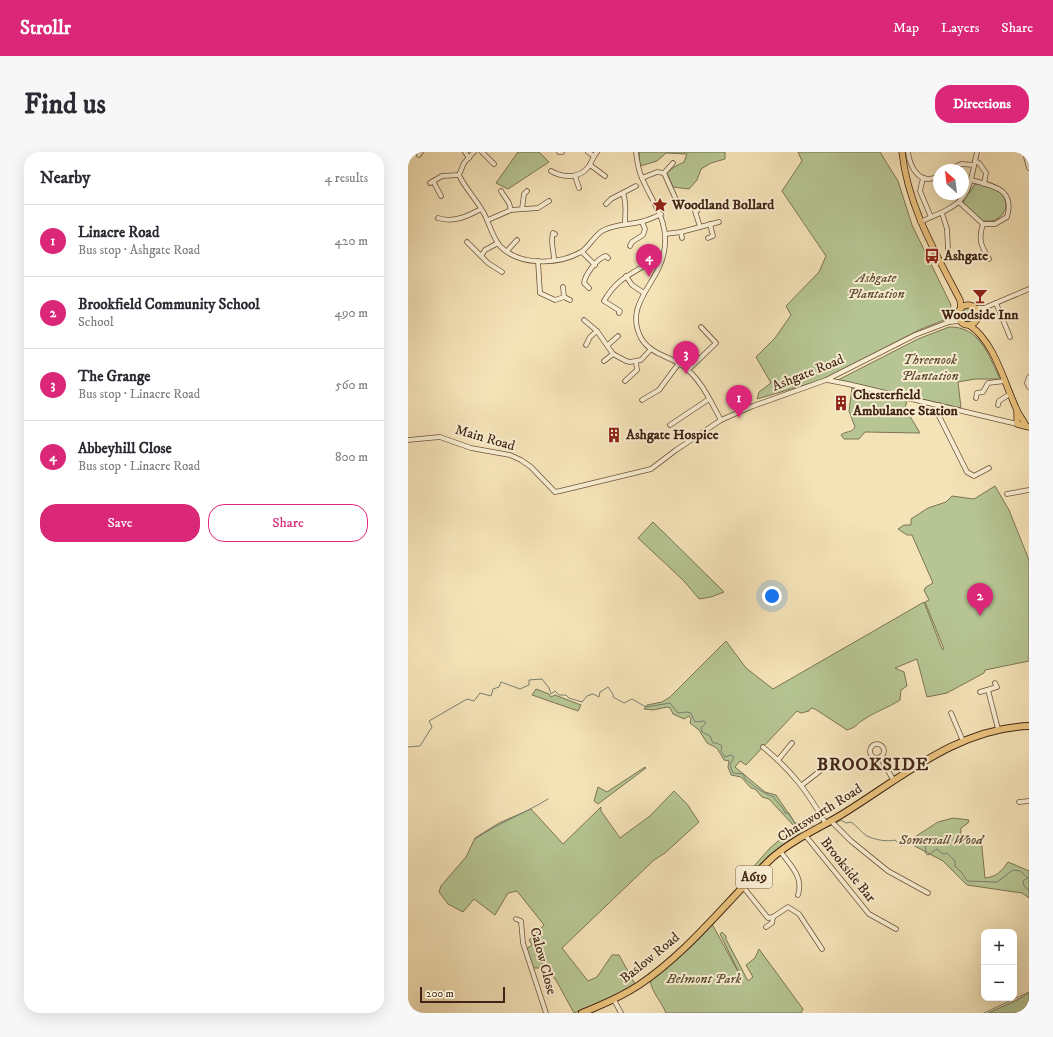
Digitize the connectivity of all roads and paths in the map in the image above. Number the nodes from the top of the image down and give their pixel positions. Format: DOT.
graph roads {
  1 [pos="465,152"];
  2 [pos="474,152"];
  3 [pos="482,152"];
  4 [pos="588,152"];
  5 [pos="636,152"];
  6 [pos="902,152"];
  7 [pos="908,152"];
  8 [pos="977,152"];
  9 [pos="1029,153"];
  10 [pos="595,154"];
  11 [pos="469,158"];
  12 [pos="673,162"];
  13 [pos="975,163"];
  14 [pos="494,164"];
  15 [pos="961,164"];
  16 [pos="590,165"];
  17 [pos="1029,168"];
  18 [pos="551,171"];
  19 [pos="664,173"];
  20 [pos="459,174"];
  21 [pos="575,176"];
  22 [pos="605,176"];
  23 [pos="642,178"];
  24 [pos="923,178"];
  25 [pos="933,178"];
  26 [pos="971,180"];
  27 [pos="984,184"];
  28 [pos="636,186"];
  29 [pos="578,188"];
  30 [pos="501,191"];
  31 [pos="527,191"];
  32 [pos="623,193"];
  33 [pos="441,196"];
  34 [pos="549,201"];
  35 [pos="959,202"];
  36 [pos="606,204"];
  37 [pos="678,204"];
  38 [pos="522,208"];
  39 [pos="481,209"];
  40 [pos="511,210"];
  41 [pos="698,210"];
  42 [pos="942,213"];
  43 [pos="661,214"];
  44 [pos="931,217"];
  45 [pos="438,218"];
  46 [pos="488,220"];
  47 [pos="642,222"];
  48 [pos="719,222"];
  49 [pos="920,222"];
  50 [pos="626,224"];
  51 [pos="710,224"];
  52 [pos="983,224"];
  53 [pos="700,227"];
  54 [pos="681,232"];
  55 [pos="555,234"];
  56 [pos="665,234"];
  57 [pos="682,238"];
  58 [pos="708,238"];
  59 [pos="517,240"];
  60 [pos="467,242"];
  61 [pos="498,243"];
  62 [pos="630,246"];
  63 [pos="948,249"];
  64 [pos="507,252"];
  65 [pos="582,252"];
  66 [pos="481,256"];
  67 [pos="608,258"];
  68 [pos="989,259"];
  69 [pos="554,260"];
  70 [pos="538,261"];
  71 [pos="643,264"];
  72 [pos="595,265"];
  73 [pos="502,272"];
  74 [pos="626,276"];
  75 [pos="563,287"];
  76 [pos="589,288"];
  77 [pos="1029,288"];
  78 [pos="644,293"];
  79 [pos="564,297"];
  80 [pos="570,300"];
  81 [pos="996,303"];
  82 [pos="975,308"];
  83 [pos="984,308"];
  84 [pos="962,309"];
  85 [pos="619,313"];
  86 [pos="977,317"];
  87 [pos="584,320"];
  88 [pos="960,321"];
  89 [pos="949,322"];
  90 [pos="969,325"];
  91 [pos="701,327"];
  92 [pos="597,331"];
  93 [pos="978,331"];
  94 [pos="618,336"];
  95 [pos="1010,337"];
  96 [pos="608,344"];
  97 [pos="586,345"];
  98 [pos="650,349"];
  99 [pos="613,354"];
  100 [pos="604,361"];
  101 [pos="636,362"];
  102 [pos="679,363"];
  103 [pos="688,370"];
  104 [pos="1029,377"];
  105 [pos="826,380"];
  106 [pos="625,381"];
  107 [pos="1005,381"];
  108 [pos="1029,387"];
  109 [pos="1010,394"];
  110 [pos="976,398"];
  111 [pos="709,399"];
  112 [pos="642,400"];
  113 [pos="939,405"];
  114 [pos="998,405"];
  115 [pos="1017,412"];
  116 [pos="721,420"];
  117 [pos="1017,424"];
  118 [pos="670,425"];
  119 [pos="1027,427"];
  120 [pos="408,440"];
  121 [pos="989,468"];
  122 [pos="547,484"];
  123 [pos="1029,490"];
  124 [pos="1007,494"];
  125 [pos="995,683"];
  126 [pos="988,690"];
  127 [pos="980,692"];
  128 [pos="951,713"];
  129 [pos="1029,726"];
  130 [pos="998,729"];
  131 [pos="962,741"];
  132 [pos="792,742"];
  133 [pos="763,747"];
  134 [pos="880,757"];
  135 [pos="778,760"];
  136 [pos="827,762"];
  137 [pos="894,781"];
  138 [pos="802,785"];
  139 [pos="1029,801"];
  140 [pos="1019,802"];
  141 [pos="828,822"];
  142 [pos="805,835"];
  143 [pos="780,851"];
  144 [pos="744,888"];
  145 [pos="928,893"];
  146 [pos="798,895"];
  147 [pos="772,917"];
  148 [pos="516,919"];
  149 [pos="707,924"];
  150 [pos="766,927"];
  151 [pos="896,929"];
  152 [pos="822,949"];
  153 [pos="614,1000"];
  154 [pos="546,1013"];
  155 [pos="582,1013"];
  156 [pos="621,1013"];
  1 -- 11 [label="street"];
  2 -- 11 [label="street"];
  3 -- 14 [label="street"];
  4 -- 10 [label="street"];
  5 -- 23 [label="street"];
  6 -- 49 [label="main road"];
  7 -- 24 [label="street"];
  8 -- 13 [label="street"];
  9 -- 17 [label="street"];
  10 -- 16 [label="street"];
  11 -- 20 [label="street"];
  12 -- 19 [label="street"];
  13 -- 15 [label="street"];
  13 -- 26 [label="street"];
  13 -- 27 [label="street"];
  16 -- 21 [label="street"];
  16 -- 22 [label="street"];
  18 -- 21 [label="street"];
  19 -- 23 [label="street"];
  19 -- 37 [label="street"];
  20 -- 33 [label="street"];
  20 -- 39 [label="street"];
  21 -- 29 [label="street"];
  23 -- 43 [label="street"];
  24 -- 25 [label="street"];
  24 -- 44 [label="street"];
  26 -- 27 [label="street"];
  26 -- 35 [label="street"];
  27 -- 52 [label="street"];
  28 -- 32 [label="street"];
  30 -- 40 [label="street"];
  31 -- 38 [label="street"];
  32 -- 36 [label="street"];
  32 -- 50 [label="street"];
  34 -- 38 [label="street"];
  35 -- 42 [label="street"];
  35 -- 52 [label="street"];
  38 -- 40 [label="street"];
  39 -- 45 [label="street"];
  39 -- 46 [label="street"];
  40 -- 46 [label="street"];
  41 -- 53 [label="street"];
  42 -- 44 [label="street"];
  42 -- 63 [label="street"];
  43 -- 47 [label="street"];
  43 -- 56 [label="street"];
  44 -- 49 [label="street"];
  46 -- 61 [label="street"];
  47 -- 50 [label="street"];
  47 -- 62 [label="street"];
  48 -- 51 [label="street"];
  49 -- 84 [label="main road"];
  50 -- 65 [label="street"];
  51 -- 53 [label="street"];
  51 -- 58 [label="street"];
  52 -- 68 [label="street"];
  53 -- 54 [label="street"];
  54 -- 56 [label="street"];
  54 -- 57 [label="street"];
  55 -- 69 [label="street"];
  56 -- 78 [label="street"];
  59 -- 64 [label="street"];
  60 -- 66 [label="street"];
  61 -- 64 [label="street"];
  61 -- 66 [label="street"];
  64 -- 70 [label="street"];
  65 -- 69 [label="street"];
  65 -- 72 [label="street"];
  66 -- 73 [label="street"];
  67 -- 72 [label="street"];
  69 -- 70 [label="street"];
  70 -- 79 [label="street"];
  71 -- 74 [label="street"];
  72 -- 76 [label="street"];
  74 -- 78 [label="street"];
  74 -- 85 [label="street"];
  75 -- 79 [label="street"];
  77 -- 81 [label="street"];
  78 -- 98 [label="street"];
  79 -- 80 [label="street"];
  81 -- 83 [label="street"];
  81 -- 95 [label="street"];
  82 -- 83 [label="street"];
  82 -- 84 [label="main road"];
  82 -- 86 [label="main road"];
  83 -- 86 [label="street"];
  84 -- 88 [label="main road"];
  84 -- 89 [label="street, Ashgate Road"];
  86 -- 90 [label="main road"];
  86 -- 93 [label="main road"];
  87 -- 92 [label="street"];
  88 -- 89 [label="street, Ashgate Road"];
  88 -- 90 [label="main road"];
  89 -- 105 [label="street, Ashgate Road"];
  90 -- 93 [label="main road"];
  91 -- 103 [label="street"];
  92 -- 96 [label="street"];
  92 -- 97 [label="street"];
  93 -- 107 [label="main road"];
  94 -- 96 [label="street"];
  96 -- 99 [label="street"];
  98 -- 101 [label="street"];
  98 -- 102 [label="street"];
  99 -- 100 [label="street"];
  99 -- 101 [label="street"];
  101 -- 106 [label="street"];
  102 -- 103 [label="street"];
  102 -- 112 [label="street"];
  103 -- 111 [label="street"];
  104 -- 108 [label="street"];
  105 -- 113 [label="street"];
  105 -- 116 [label="street, Ashgate Road"];
  107 -- 109 [label="main road"];
  107 -- 110 [label="street"];
  109 -- 114 [label="street"];
  109 -- 115 [label="main road"];
  111 -- 116 [label="street"];
  111 -- 118 [label="street"];
  113 -- 117 [label="street"];
  113 -- 121 [label="street"];
  115 -- 117 [label="main road"];
  115 -- 119 [label="main road"];
  116 -- 122 [label="street, Ashgate Road"];
  117 -- 119 [label="main road"];
  120 -- 122 [label="street, Main Road"];
  123 -- 124 [label="street"];
  125 -- 126 [label="street"];
  126 -- 127 [label="street"];
  126 -- 130 [label="street"];
  128 -- 131 [label="street"];
  129 -- 130 [label="highway, Chatsworth Road / A619"];
  130 -- 131 [label="highway, Chatsworth Road / A619"];
  131 -- 137 [label="highway, Chatsworth Road / A619"];
  132 -- 135 [label="street"];
  133 -- 135 [label="street"];
  134 -- 137 [label="street"];
  135 -- 138 [label="street"];
  136 -- 138 [label="street"];
  137 -- 141 [label="highway, Chatsworth Road / A619"];
  138 -- 141 [label="street"];
  139 -- 140 [label="street"];
  141 -- 142 [label="highway, Chatsworth Road / A619"];
  141 -- 145 [label="street"];
  142 -- 143 [label="highway, Chatsworth Road / A619"];
  142 -- 151 [label="street, Brookside Bar"];
  143 -- 144 [label="highway, Chatsworth Road / A619"];
  143 -- 146 [label="street"];
  144 -- 147 [label="street"];
  144 -- 149 [label="highway, Chatsworth Road / A619"];
  147 -- 150 [label="street"];
  147 -- 152 [label="street"];
  148 -- 154 [label="street, Calow Close"];
  149 -- 153 [label="highway, Baslow Road / A619"];
  153 -- 155 [label="highway, Baslow Road / A619"];
  153 -- 156 [label="street"];
}
